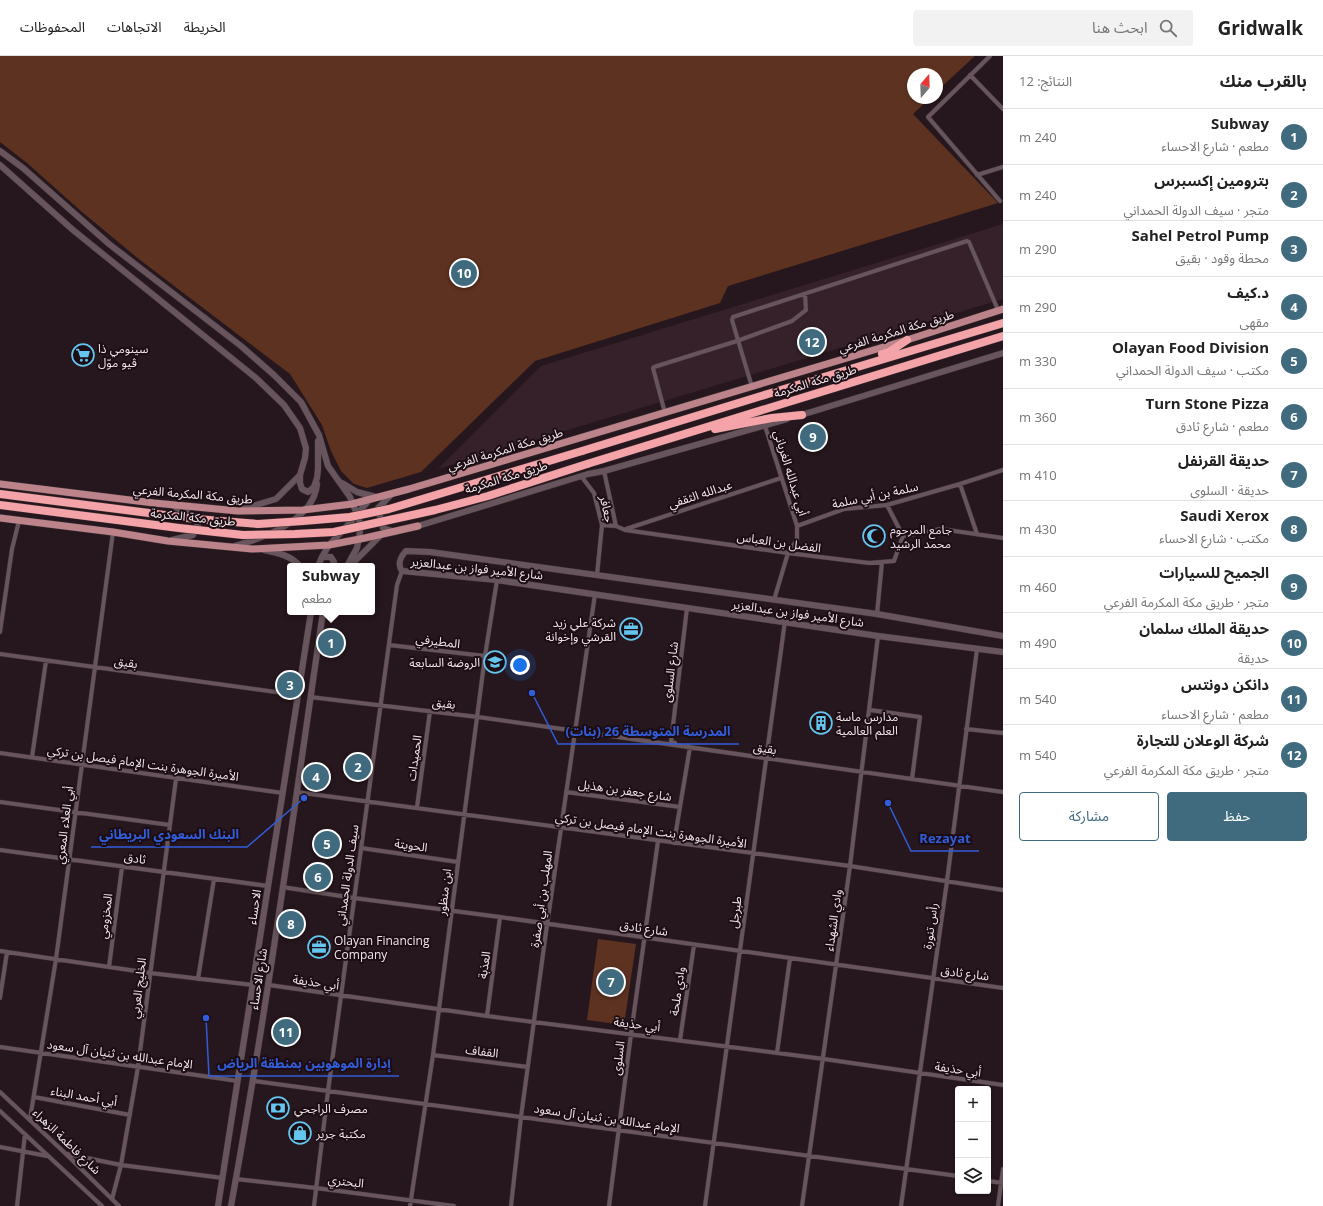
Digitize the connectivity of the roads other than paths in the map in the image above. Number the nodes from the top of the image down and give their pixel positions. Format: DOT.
graph roads {
  1 [pos="990,56"];
  2 [pos="970,74"];
  3 [pos="1003,109"];
  4 [pos="0,150"];
  5 [pos="0,166"];
  6 [pos="1003,167"];
  7 [pos="977,175"];
  8 [pos="1000,201"];
  9 [pos="164,287"];
  10 [pos="805,294"];
  11 [pos="155,297"];
  12 [pos="1001,310"];
  13 [pos="1003,323"];
  14 [pos="1003,336"];
  15 [pos="907,340"];
  16 [pos="737,341"];
  17 [pos="1003,352"];
  18 [pos="752,387"];
  19 [pos="771,392"];
  20 [pos="665,412"];
  21 [pos="802,414"];
  22 [pos="765,426"];
  23 [pos="316,429"];
  24 [pos="667,439"];
  25 [pos="1003,470"];
  26 [pos="604,471"];
  27 [pos="300,475"];
  28 [pos="581,476"];
  29 [pos="317,478"];
  30 [pos="781,478"];
  31 [pos="341,483"];
  32 [pos="0,484"];
  33 [pos="960,484"];
  34 [pos="393,493"];
  35 [pos="0,494"];
  36 [pos="373,498"];
  37 [pos="353,504"];
  38 [pos="0,505"];
  39 [pos="171,505"];
  40 [pos="887,505"];
  41 [pos="303,510"];
  42 [pos="238,511"];
  43 [pos="357,514"];
  44 [pos="0,518"];
  45 [pos="19,521"];
  46 [pos="602,525"];
  47 [pos="418,526"];
  48 [pos="616,526"];
  49 [pos="797,526"];
  50 [pos="625,530"];
  51 [pos="113,532"];
  52 [pos="395,532"];
  53 [pos="978,534"];
  54 [pos="382,535"];
  55 [pos="903,536"];
  56 [pos="1003,538"];
  57 [pos="358,540"];
  58 [pos="168,541"];
  59 [pos="329,545"];
  60 [pos="233,547"];
  61 [pos="252,549"];
  62 [pos="788,554"];
  63 [pos="322,557"];
  64 [pos="882,562"];
  65 [pos="297,563"];
  66 [pos="319,563"];
  67 [pos="334,563"];
  68 [pos="350,563"];
  69 [pos="351,563"];
  70 [pos="402,571"];
  71 [pos="597,575"];
  72 [pos="497,580"];
  73 [pos="0,594"];
  74 [pos="595,594"];
  75 [pos="6,595"];
  76 [pos="774,600"];
  77 [pos="687,608"];
  78 [pos="877,614"];
  79 [pos="311,615"];
  80 [pos="323,615"];
  81 [pos="785,621"];
  82 [pos="0,632"];
  83 [pos="878,636"];
  84 [pos="1003,636"];
  85 [pos="389,645"];
  86 [pos="977,649"];
  87 [pos="1003,652"];
  88 [pos="0,654"];
  89 [pos="485,656"];
  90 [pos="46,661"];
  91 [pos="95,668"];
  92 [pos="298,695"];
  93 [pos="310,697"];
  94 [pos="381,706"];
  95 [pos="870,710"];
  96 [pos="430,712"];
  97 [pos="478,717"];
  98 [pos="966,729"];
  99 [pos="574,731"];
  100 [pos="1003,733"];
  101 [pos="690,747"];
  102 [pos="0,753"];
  103 [pos="32,757"];
  104 [pos="766,759"];
  105 [pos="82,765"];
  106 [pos="862,771"];
  107 [pos="912,778"];
  108 [pos="176,779"];
  109 [pos="959,786"];
  110 [pos="296,792"];
  111 [pos="566,792"];
  112 [pos="1003,792"];
  113 [pos="283,793"];
  114 [pos="368,801"];
  115 [pos="0,802"];
  116 [pos="680,807"];
  117 [pos="418,808"];
  118 [pos="75,812"];
  119 [pos="464,814"];
  120 [pos="170,825"];
  121 [pos="562,828"];
  122 [pos="658,841"];
  123 [pos="674,843"];
  124 [pos="361,848"];
  125 [pos="0,850"];
  126 [pos="754,854"];
  127 [pos="70,860"];
  128 [pos="458,862"];
  129 [pos="850,866"];
  130 [pos="122,867"];
  131 [pos="164,872"];
  132 [pos="214,879"];
  133 [pos="947,881"];
  134 [pos="268,886"];
  135 [pos="282,887"];
  136 [pos="1003,890"];
  137 [pos="354,898"];
  138 [pos="452,911"];
  139 [pos="500,917"];
  140 [pos="548,924"];
  141 [pos="644,938"];
  142 [pos="694,945"];
  143 [pos="0,951"];
  144 [pos="740,951"];
  145 [pos="7,952"];
  146 [pos="790,958"];
  147 [pos="56,959"];
  148 [pos="837,965"];
  149 [pos="109,967"];
  150 [pos="150,973"];
  151 [pos="198,979"];
  152 [pos="933,979"];
  153 [pos="253,985"];
  154 [pos="269,985"];
  155 [pos="1003,988"];
  156 [pos="342,996"];
  157 [pos="0,998"];
  158 [pos="439,1009"];
  159 [pos="487,1016"];
  160 [pos="534,1022"];
  161 [pos="631,1034"];
  162 [pos="680,1040"];
  163 [pos="0,1046"];
  164 [pos="727,1046"];
  165 [pos="40,1053"];
  166 [pos="777,1053"];
  167 [pos="433,1055"];
  168 [pos="824,1059"];
  169 [pos="138,1067"];
  170 [pos="528,1067"];
  171 [pos="920,1074"];
  172 [pos="238,1081"];
  173 [pos="254,1081"];
  174 [pos="1003,1085"];
  175 [pos="328,1091"];
  176 [pos="0,1092"];
  177 [pos="34,1097"];
  178 [pos="425,1104"];
  179 [pos="0,1111"];
  180 [pos="130,1115"];
  181 [pos="521,1117"];
  182 [pos="30,1119"];
  183 [pos="619,1130"];
  184 [pos="25,1134"];
  185 [pos="714,1143"];
  186 [pos="0,1147"];
  187 [pos="23,1151"];
  188 [pos="66,1154"];
  189 [pos="48,1156"];
  190 [pos="808,1156"];
  191 [pos="121,1165"];
  192 [pos="906,1169"];
  193 [pos="1003,1169"];
  194 [pos="955,1176"];
  195 [pos="223,1178"];
  196 [pos="236,1179"];
  197 [pos="991,1181"];
  198 [pos="1002,1182"];
  199 [pos="316,1188"];
  200 [pos="112,1199"];
  201 [pos="411,1200"];
  202 [pos="17,1206"];
  203 [pos="102,1206"];
  204 [pos="119,1206"];
  205 [pos="218,1206"];
  206 [pos="231,1206"];
  207 [pos="314,1206"];
  208 [pos="410,1206"];
  209 [pos="454,1206"];
  210 [pos="511,1206"];
  211 [pos="609,1206"];
  212 [pos="705,1206"];
  213 [pos="802,1206"];
  214 [pos="901,1206"];
  215 [pos="998,1206"];
  1 -- 2 [label="street"];
  2 -- 3 [label="street"];
  2 -- 7 [label="street"];
  4 -- 9 [label="main road"];
  5 -- 11 [label="main road"];
  6 -- 7 [label="street"];
  7 -- 8 [label="street"];
  9 -- 11 [label="main road"];
  9 -- 23 [label="main road"];
  10 -- 12 [label="street"];
  10 -- 16 [label="street"];
  10 -- 16 [label="street"];
  11 -- 27 [label="main road"];
  12 -- 15 [label="main road, طريق مكة المكرمة الفرعي"];
  13 -- 19 [label="highway, طريق مكة المكرمة"];
  14 -- 24 [label="highway, طريق مكة المكرمة"];
  15 -- 18 [label="main road, طريق مكة المكرمة الفرعي"];
  15 -- 19 [label="highway"];
  16 -- 18 [label="street"];
  16 -- 20 [label="street"];
  17 -- 21 [label="main road"];
  18 -- 20 [label="main road, طريق مكة المكرمة الفرعي"];
  19 -- 35 [label="highway, طريق مكة المكرمة, bridge"];
  20 -- 34 [label="main road, طريق مكة المكرمة الفرعي"];
  21 -- 22 [label="main road"];
  21 -- 24 [label="highway"];
  22 -- 26 [label="main road"];
  22 -- 30 [label="street, أبي عبدالله الغرياني"];
  23 -- 29 [label="main road"];
  23 -- 31 [label="main road"];
  24 -- 38 [label="highway, طريق مكة المكرمة, bridge"];
  25 -- 33 [label="street, سلمة بن أبي سلمة"];
  26 -- 28 [label="main road"];
  26 -- 48 [label="street"];
  27 -- 29 [label="main road"];
  27 -- 42 [label="main road"];
  28 -- 46 [label="street, جعافر"];
  28 -- 47 [label="main road"];
  29 -- 41 [label="main road"];
  30 -- 49 [label="street, أبي عبدالله الغرياني"];
  30 -- 50 [label="street, عبدالله الثقفي"];
  31 -- 36 [label="main road"];
  31 -- 37 [label="main road"];
  32 -- 39 [label="main road, طريق مكة المكرمة الفرعي"];
  33 -- 40 [label="street, سلمة بن أبي سلمة"];
  33 -- 53 [label="street"];
  34 -- 36 [label="main road, طريق مكة المكرمة الفرعي"];
  34 -- 52 [label="main road"];
  36 -- 37 [label="main road, طريق مكة المكرمة الفرعي"];
  36 -- 43 [label="main road"];
  37 -- 41 [label="main road, طريق مكة المكرمة الفرعي"];
  37 -- 43 [label="main road"];
  39 -- 42 [label="main road, طريق مكة المكرمة الفرعي"];
  39 -- 58 [label="main road"];
  40 -- 49 [label="street, سلمة بن أبي سلمة"];
  40 -- 55 [label="street"];
  41 -- 42 [label="main road, طريق مكة المكرمة الفرعي"];
  41 -- 60 [label="main road"];
  43 -- 57 [label="main road"];
  43 -- 59 [label="main road"];
  44 -- 45 [label="main road"];
  45 -- 51 [label="main road"];
  45 -- 75 [label="street"];
  46 -- 48 [label="street, الفضل بن العباس"];
  46 -- 71 [label="street, جعافر"];
  47 -- 52 [label="main road"];
  48 -- 50 [label="street, الفضل بن العباس"];
  49 -- 62 [label="street"];
  50 -- 62 [label="street, الفضل بن العباس"];
  51 -- 58 [label="main road"];
  51 -- 91 [label="street, أبي العلاء المعري"];
  52 -- 54 [label="main road"];
  53 -- 55 [label="street"];
  53 -- 56 [label="street"];
  54 -- 57 [label="main road"];
  54 -- 69 [label="main road"];
  55 -- 64 [label="street, الفضل بن العباس"];
  57 -- 59 [label="main road"];
  57 -- 68 [label="main road"];
  58 -- 60 [label="main road"];
  59 -- 61 [label="main road"];
  59 -- 63 [label="main road"];
  60 -- 61 [label="main road"];
  61 -- 65 [label="main road"];
  62 -- 64 [label="street, الفضل بن العباس"];
  62 -- 76 [label="street"];
  63 -- 66 [label="main road"];
  63 -- 67 [label="main road"];
  64 -- 78 [label="street"];
  70 -- 71 [label="main road, شارع الأمير فواز بن عبدالعزير"];
  70 -- 72 [label="main road, شارع الأمير فواز بن عبدالعزير"];
  70 -- 85 [label="street, سيف الدولة الحمداني"];
  71 -- 76 [label="main road, شارع الأمير فواز بن عبدالعزير"];
  72 -- 74 [label="main road, شارع الأمير فواز بن عبدالعزير"];
  72 -- 89 [label="street, ابن منظور"];
  73 -- 75 [label="street"];
  74 -- 77 [label="main road, شارع الأمير فواز بن عبدالعزير"];
  74 -- 99 [label="street, المهلب بن أبي صفرة"];
  75 -- 82 [label="street"];
  76 -- 78 [label="main road, شارع الأمير فواز بن عبدالعزير"];
  77 -- 81 [label="main road, شارع الأمير فواز بن عبدالعزير"];
  77 -- 101 [label="street, شارع السلوى"];
  78 -- 84 [label="main road, شارع الأمير فواز بن عبدالعزير"];
  79 -- 92 [label="main road, الاحساء"];
  80 -- 93 [label="main road, شارع الاحساء"];
  81 -- 83 [label="main road, شارع الأمير فواز بن عبدالعزير"];
  81 -- 104 [label="street, طبرجل"];
  83 -- 86 [label="main road, شارع الأمير فواز بن عبدالعزير"];
  83 -- 95 [label="street, وادي الشهداء"];
  85 -- 89 [label="street, المطيرفي"];
  85 -- 94 [label="street, سيف الدولة الحمداني"];
  86 -- 87 [label="main road, شارع الأمير فواز بن عبدالعزير"];
  86 -- 98 [label="street, رأس تنورة"];
  88 -- 90 [label="street, بقيق"];
  89 -- 97 [label="street, ابن منظور"];
  90 -- 91 [label="street, بقيق"];
  90 -- 103 [label="street"];
  91 -- 92 [label="street, بقيق"];
  91 -- 105 [label="street, أبي العلاء المعري"];
  92 -- 113 [label="main road, الاحساء"];
  93 -- 94 [label="street, بقيق"];
  93 -- 110 [label="main road, شارع الاحساء"];
  94 -- 96 [label="street, بقيق"];
  94 -- 114 [label="street, سيف الدولة الحمداني"];
  95 -- 106 [label="street, وادي الشهداء"];
  95 -- 107 [label="street"];
  96 -- 97 [label="street, بقيق"];
  96 -- 117 [label="street, الحميدات"];
  97 -- 99 [label="street, بقيق"];
  97 -- 119 [label="street, ابن منظور"];
  98 -- 100 [label="street"];
  98 -- 109 [label="street, رأس تنورة"];
  99 -- 101 [label="street, بقيق"];
  99 -- 111 [label="street, المهلب بن أبي صفرة"];
  101 -- 104 [label="street, بقيق"];
  101 -- 116 [label="street"];
  102 -- 103 [label="street, الأميرة الجوهرة بنت الإمام فيصل بن تركي"];
  103 -- 105 [label="street, الأميرة الجوهرة بنت الإمام فيصل بن تركي"];
  104 -- 106 [label="street, بقيق"];
  104 -- 126 [label="street, طبرجل"];
  105 -- 108 [label="street, الأميرة الجوهرة بنت الإمام فيصل بن تركي"];
  105 -- 118 [label="street, أبي العلاء المعري"];
  106 -- 107 [label="street, بقيق"];
  106 -- 129 [label="street, وادي الشهداء"];
  107 -- 109 [label="street, بقيق"];
  108 -- 113 [label="street, الأميرة الجوهرة بنت الإمام فيصل بن تركي"];
  108 -- 120 [label="street, الخليج العربي"];
  109 -- 112 [label="street, بقيق"];
  109 -- 133 [label="street, رأس تنورة"];
  110 -- 114 [label="street, الأميرة الجوهرة بنت الإمام فيصل بن تركي"];
  110 -- 135 [label="main road, شارع الاحساء"];
  111 -- 116 [label="street, شارع جعفر بن هذيل"];
  111 -- 121 [label="street, المهلب بن أبي صفرة"];
  113 -- 134 [label="main road, الاحساء"];
  114 -- 117 [label="street, الأميرة الجوهرة بنت الإمام فيصل بن تركي"];
  114 -- 124 [label="street, سيف الدولة الحمداني"];
  115 -- 118 [label="street"];
  116 -- 123 [label="street"];
  117 -- 119 [label="street, الأميرة الجوهرة بنت الإمام فيصل بن تركي"];
  118 -- 120 [label="street"];
  118 -- 127 [label="street, أبي العلاء المعري"];
  119 -- 121 [label="street, الأميرة الجوهرة بنت الإمام فيصل بن تركي"];
  119 -- 128 [label="street, ابن منظور"];
  120 -- 131 [label="street, الخليج العربي"];
  121 -- 122 [label="street, الأميرة الجوهرة بنت الإمام فيصل بن تركي"];
  121 -- 140 [label="street, المهلب بن أبي صفرة"];
  122 -- 123 [label="street, الأميرة الجوهرة بنت الإمام فيصل بن تركي"];
  122 -- 141 [label="street, السلوى"];
  123 -- 126 [label="street, الأميرة الجوهرة بنت الإمام فيصل بن تركي"];
  124 -- 128 [label="street, الحويتة"];
  124 -- 137 [label="street, سيف الدولة الحمداني"];
  125 -- 127 [label="street, ثادق"];
  126 -- 129 [label="street, الأميرة الجوهرة بنت الإمام فيصل بن تركي"];
  126 -- 144 [label="street, طبرجل"];
  127 -- 130 [label="street, ثادق"];
  127 -- 147 [label="street, أبي العلاء المعري"];
  128 -- 138 [label="street, ابن منظور"];
  129 -- 133 [label="street, الأميرة الجوهرة بنت الإمام فيصل بن تركي"];
  129 -- 148 [label="street, وادي الشهداء"];
  130 -- 131 [label="street, ثادق"];
  130 -- 149 [label="street, المخزومي"];
  131 -- 132 [label="street, ثادق"];
  131 -- 150 [label="street, الخليج العربي"];
  132 -- 134 [label="street, ثادق"];
  132 -- 151 [label="street"];
  133 -- 136 [label="street, الأميرة الجوهرة بنت الإمام فيصل بن تركي"];
  133 -- 152 [label="street, رأس تنورة"];
  134 -- 153 [label="main road, الاحساء"];
  135 -- 137 [label="street, شارع ثادق"];
  135 -- 154 [label="main road, شارع الاحساء"];
  137 -- 138 [label="street, شارع ثادق"];
  137 -- 156 [label="street, سيف الدولة الحمداني"];
  138 -- 139 [label="street, شارع ثادق"];
  138 -- 158 [label="street, ابن منظور"];
  139 -- 140 [label="street, شارع ثادق"];
  139 -- 159 [label="street, العذبة"];
  140 -- 141 [label="street, شارع ثادق"];
  140 -- 160 [label="street, المهلب بن أبي صفرة"];
  141 -- 142 [label="street, شارع ثادق"];
  141 -- 161 [label="street, السلوى"];
  142 -- 144 [label="street, شارع ثادق"];
  142 -- 162 [label="street, وادي ملحة"];
  143 -- 145 [label="street"];
  144 -- 146 [label="street, شارع ثادق"];
  144 -- 164 [label="street, طبرجل"];
  145 -- 147 [label="street"];
  145 -- 157 [label="street"];
  146 -- 148 [label="street, شارع ثادق"];
  146 -- 166 [label="street"];
  147 -- 149 [label="street"];
  147 -- 165 [label="street, أبي العلاء المعري"];
  148 -- 152 [label="street, شارع ثادق"];
  148 -- 168 [label="street, وادي الشهداء"];
  149 -- 150 [label="street"];
  150 -- 151 [label="street"];
  150 -- 169 [label="street, الخليج العربي"];
  151 -- 153 [label="street"];
  152 -- 155 [label="street, شارع ثادق"];
  152 -- 171 [label="street, رأس تنورة"];
  153 -- 172 [label="main road, الاحساء"];
  154 -- 156 [label="street, أبي حذيفة"];
  154 -- 173 [label="main road, شارع الاحساء"];
  156 -- 158 [label="street, أبي حذيفة"];
  156 -- 175 [label="street, سيف الدولة الحمداني"];
  158 -- 159 [label="street, أبي حذيفة"];
  158 -- 167 [label="street, ابن منظور"];
  159 -- 160 [label="street, أبي حذيفة"];
  160 -- 161 [label="street, أبي حذيفة"];
  160 -- 170 [label="street, المهلب بن أبي صفرة"];
  161 -- 162 [label="street, أبي حذيفة"];
  161 -- 183 [label="street, السلوى"];
  162 -- 164 [label="street, أبي حذيفة"];
  163 -- 165 [label="street, الإمام عبدالله بن ثنيان آل سعود"];
  164 -- 166 [label="street, أبي حذيفة"];
  164 -- 185 [label="street, طبرجل"];
  165 -- 169 [label="street, الإمام عبدالله بن ثنيان آل سعود"];
  165 -- 177 [label="street, أبي العلاء المعري"];
  166 -- 168 [label="street, أبي حذيفة"];
  167 -- 170 [label="street, القفاف"];
  167 -- 178 [label="street, ابن منظور"];
  168 -- 171 [label="street, أبي حذيفة"];
  168 -- 190 [label="street, وادي الشهداء"];
  169 -- 172 [label="street, الإمام عبدالله بن ثنيان آل سعود"];
  169 -- 180 [label="street, الخليج العربي"];
  170 -- 181 [label="street, المهلب بن أبي صفرة"];
  171 -- 174 [label="street, أبي حذيفة"];
  171 -- 192 [label="street, رأس تنورة"];
  172 -- 195 [label="main road, الاحساء"];
  173 -- 175 [label="street, الإمام عبدالله بن ثنيان آل سعود"];
  173 -- 196 [label="main road, شارع الاحساء"];
  175 -- 178 [label="street, الإمام عبدالله بن ثنيان آل سعود"];
  175 -- 199 [label="street, سيف الدولة الحمداني"];
  176 -- 182 [label="street, شارع فاطمة الزهراء"];
  177 -- 180 [label="street, أبي أحمد البناء"];
  177 -- 182 [label="street, أبي العلاء المعري"];
  178 -- 181 [label="street, الإمام عبدالله بن ثنيان آل سعود"];
  178 -- 201 [label="street, ابن منظور"];
  179 -- 184 [label="street, شارع فاطمة الزهراء"];
  180 -- 191 [label="street, الخليج العربي"];
  181 -- 183 [label="street, الإمام عبدالله بن ثنيان آل سعود"];
  181 -- 210 [label="street, المهلب بن أبي صفرة"];
  182 -- 188 [label="street, شارع فاطمة الزهراء"];
  183 -- 185 [label="street, الإمام عبدالله بن ثنيان آل سعود"];
  183 -- 211 [label="street, السلوى"];
  184 -- 187 [label="street"];
  184 -- 189 [label="street, شارع فاطمة الزهراء"];
  185 -- 190 [label="street, الإمام عبدالله بن ثنيان آل سعود"];
  185 -- 212 [label="street, طبرجل"];
  186 -- 187 [label="street"];
  187 -- 189 [label="street"];
  187 -- 202 [label="street"];
  188 -- 191 [label="street"];
  188 -- 200 [label="street, شارع فاطمة الزهراء"];
  189 -- 203 [label="street, شارع فاطمة الزهراء"];
  190 -- 192 [label="street, الإمام عبدالله بن ثنيان آل سعود"];
  190 -- 213 [label="street, وادي الشهداء"];
  191 -- 195 [label="street"];
  191 -- 200 [label="street, الخليج العربي"];
  192 -- 194 [label="street, الإمام عبدالله بن ثنيان آل سعود"];
  192 -- 214 [label="street, رأس تنورة"];
  193 -- 198 [label="street"];
  195 -- 205 [label="main road, الاحساء"];
  196 -- 199 [label="street, البحتري"];
  196 -- 206 [label="main road, شارع الاحساء"];
  197 -- 198 [label="street"];
  198 -- 215 [label="street"];
  199 -- 201 [label="street, البحتري"];
  199 -- 207 [label="street, سيف الدولة الحمداني"];
  200 -- 204 [label="street, شارع فاطمة الزهراء"];
  201 -- 208 [label="street, ابن منظور"];
  201 -- 209 [label="street, البحتري"];
}
